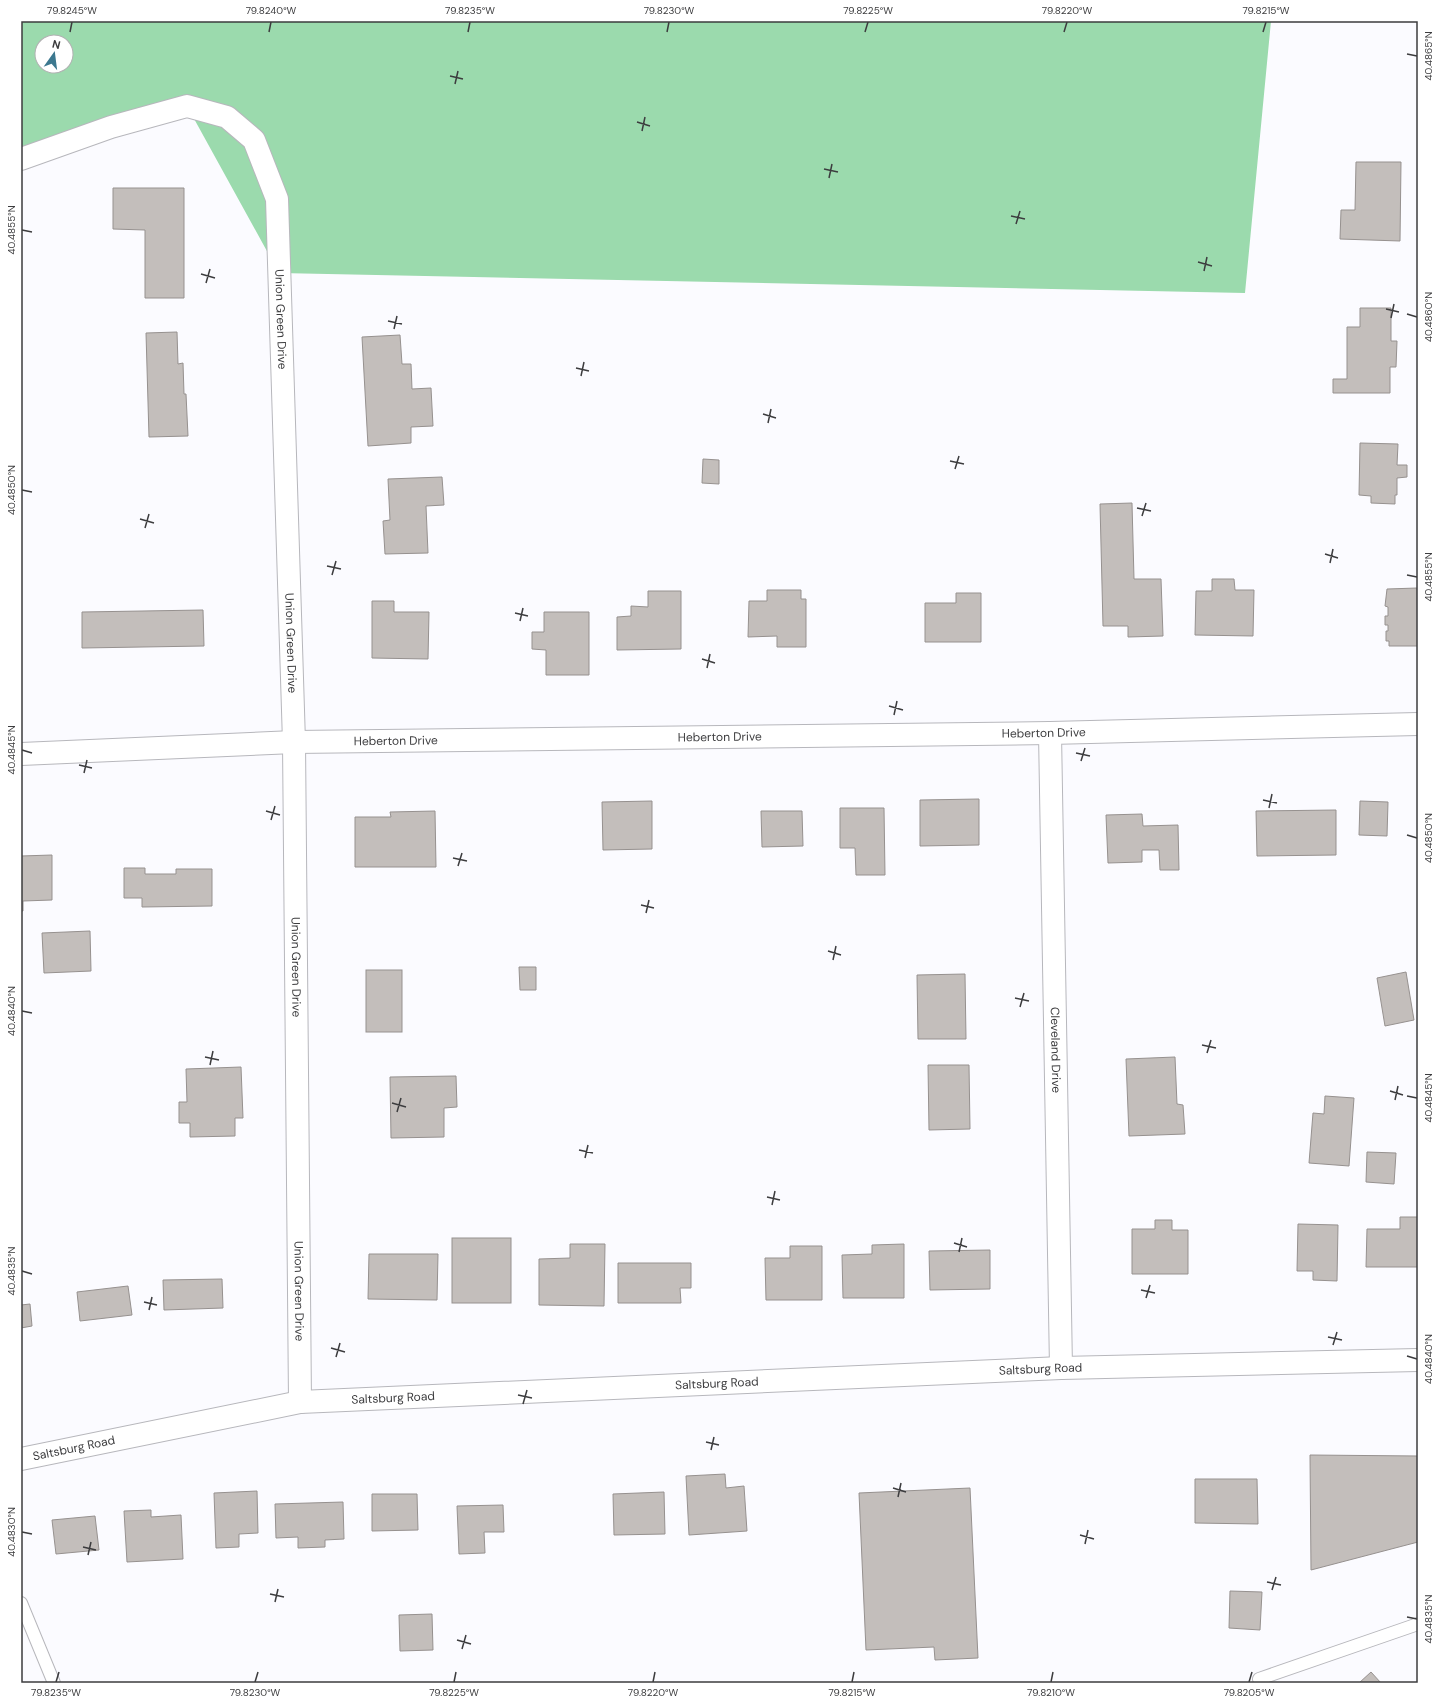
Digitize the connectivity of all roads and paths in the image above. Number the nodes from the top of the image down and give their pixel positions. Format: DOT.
graph roads {
  1 [pos="21,159"];
  2 [pos="1418,724"];
  3 [pos="1050,733"];
  4 [pos="294,742"];
  5 [pos="21,754"];
  6 [pos="1418,1360"];
  7 [pos="1061,1368"];
  8 [pos="300,1402"];
  9 [pos="21,1459"];
  10 [pos="21,1603"];
  11 [pos="1418,1624"];
  12 [pos="1259,1679"];
  13 [pos="54,1683"];
  1 -- 4 [label="street, Union Green Drive"];
  2 -- 3 [label="street, Heberton Drive"];
  3 -- 4 [label="street, Heberton Drive"];
  3 -- 7 [label="street, Cleveland Drive"];
  4 -- 5 [label="street, Heberton Drive"];
  4 -- 8 [label="street, Union Green Drive"];
  6 -- 7 [label="street, Saltsburg Road"];
  7 -- 8 [label="street, Saltsburg Road"];
  8 -- 9 [label="street, Saltsburg Road"];
  10 -- 13 [label="lane"];
  11 -- 12 [label="lane"];
}
